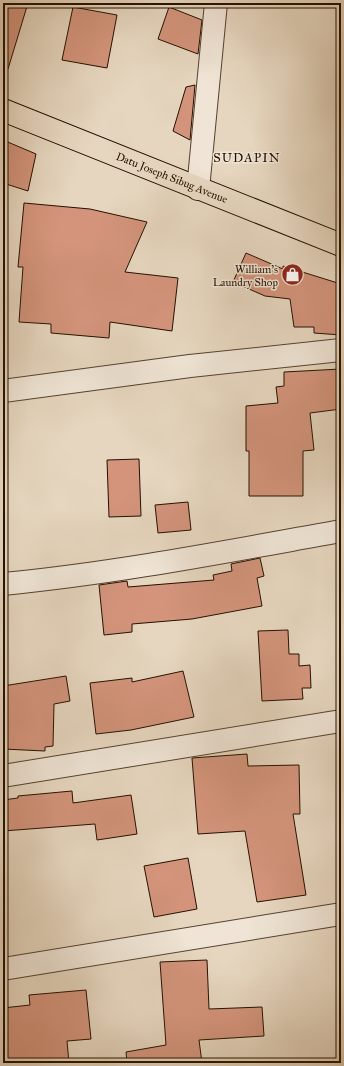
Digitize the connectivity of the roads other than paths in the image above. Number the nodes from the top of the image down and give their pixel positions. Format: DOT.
graph roads {
  1 [pos="216,3"];
  2 [pos="3,110"];
  3 [pos="198,189"];
  4 [pos="341,245"];
  5 [pos="341,350"];
  6 [pos="3,391"];
  7 [pos="341,531"];
  8 [pos="3,584"];
  9 [pos="341,721"];
  10 [pos="3,776"];
  11 [pos="341,914"];
  12 [pos="3,969"];
  1 -- 3 [label="street"];
  2 -- 3 [label="main road, Datu Joseph Sibug Avenue"];
  3 -- 4 [label="main road, Datu Joseph Sibug Avenue"];
  5 -- 6 [label="street"];
  7 -- 8 [label="street"];
  9 -- 10 [label="street"];
  11 -- 12 [label="street"];
}
